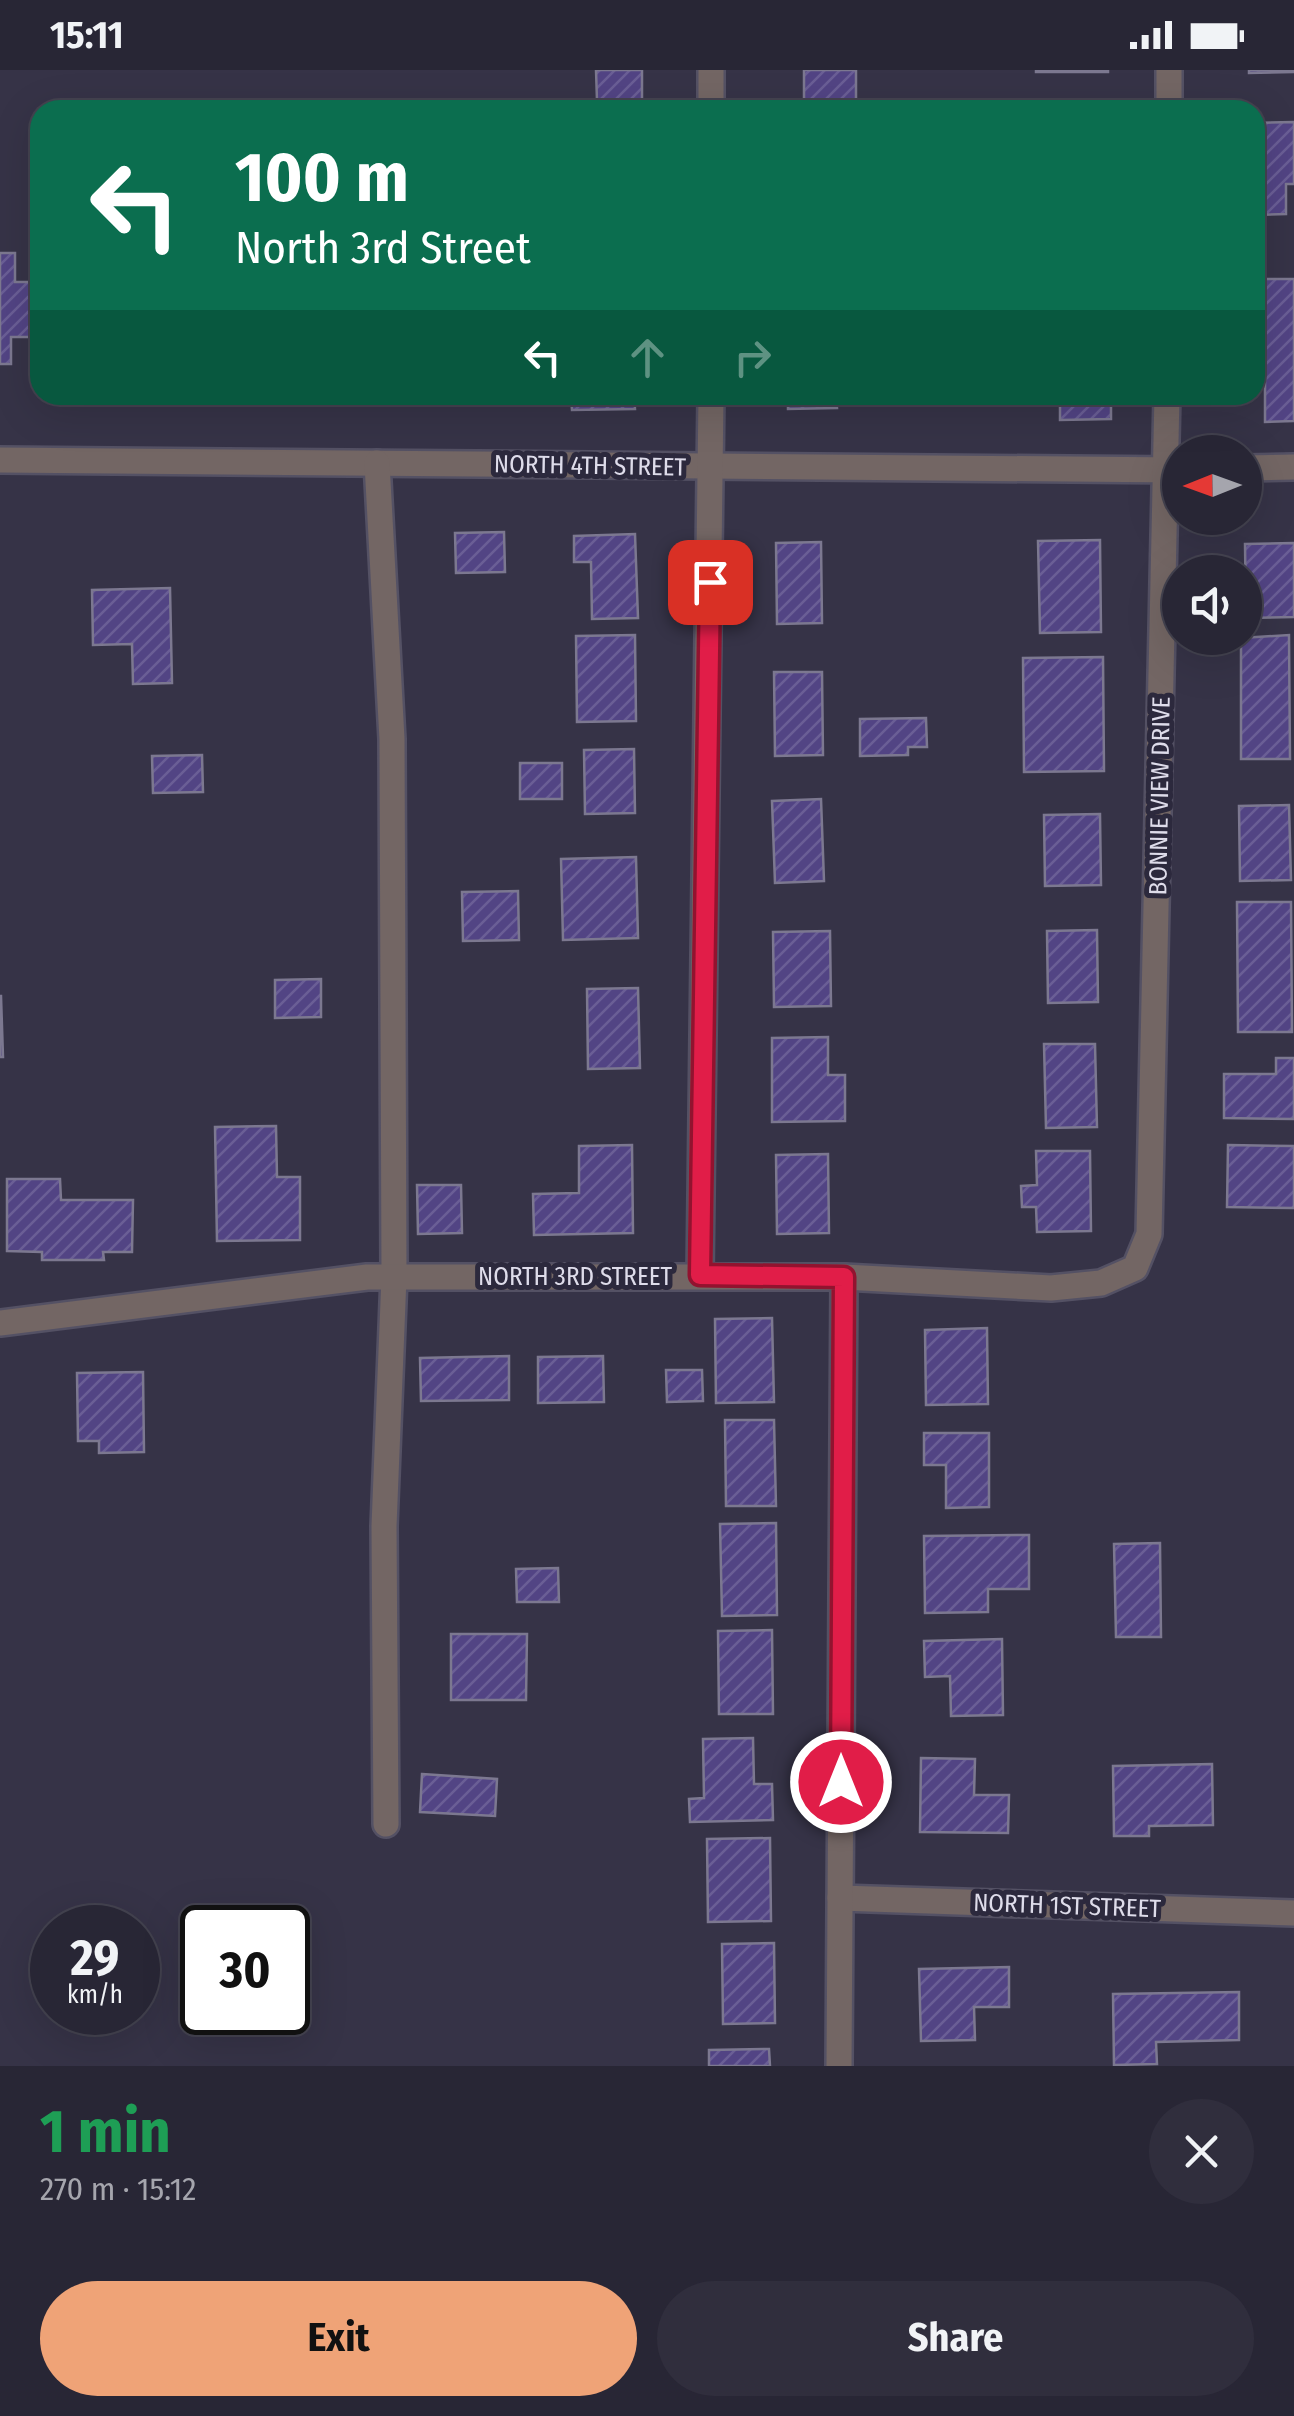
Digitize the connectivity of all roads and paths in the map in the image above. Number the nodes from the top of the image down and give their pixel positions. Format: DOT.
graph roads {
  1 [pos="711,70"];
  2 [pos="1169,70"];
  3 [pos="711,100"];
  4 [pos="1168,100"];
  5 [pos="711,405"];
  6 [pos="1168,405"];
  7 [pos="1170,435"];
  8 [pos="0,460"];
  9 [pos="377,464"];
  10 [pos="711,467"];
  11 [pos="1294,467"];
  12 [pos="1262,468"];
  13 [pos="1162,470"];
  14 [pos="1171,535"];
  15 [pos="1150,1197"];
  16 [pos="700,1275"];
  17 [pos="394,1277"];
  18 [pos="844,1277"];
  19 [pos="0,1323"];
  20 [pos="386,1824"];
  21 [pos="840,1898"];
  22 [pos="1294,1912"];
  23 [pos="839,2066"];
  1 -- 3 [label="street"];
  2 -- 4 [label="street"];
  5 -- 10 [label="street"];
  6 -- 7 [label="street, BONNIE VIEW DRIVE"];
  8 -- 9 [label="street, NORTH 4TH STREET"];
  9 -- 10 [label="street, NORTH 4TH STREET"];
  9 -- 17 [label="street"];
  10 -- 13 [label="street, NORTH 4TH STREET"];
  10 -- 16 [label="street"];
  11 -- 12 [label="street"];
  14 -- 15 [label="street, BONNIE VIEW DRIVE"];
  15 -- 18 [label="street, NORTH 3RD STREET"];
  16 -- 17 [label="street, NORTH 3RD STREET"];
  16 -- 18 [label="street, NORTH 3RD STREET"];
  17 -- 19 [label="street, NORTH 3RD STREET"];
  17 -- 20 [label="street"];
  18 -- 21 [label="street"];
  21 -- 22 [label="street, NORTH 1ST STREET"];
  21 -- 23 [label="street"];
}
